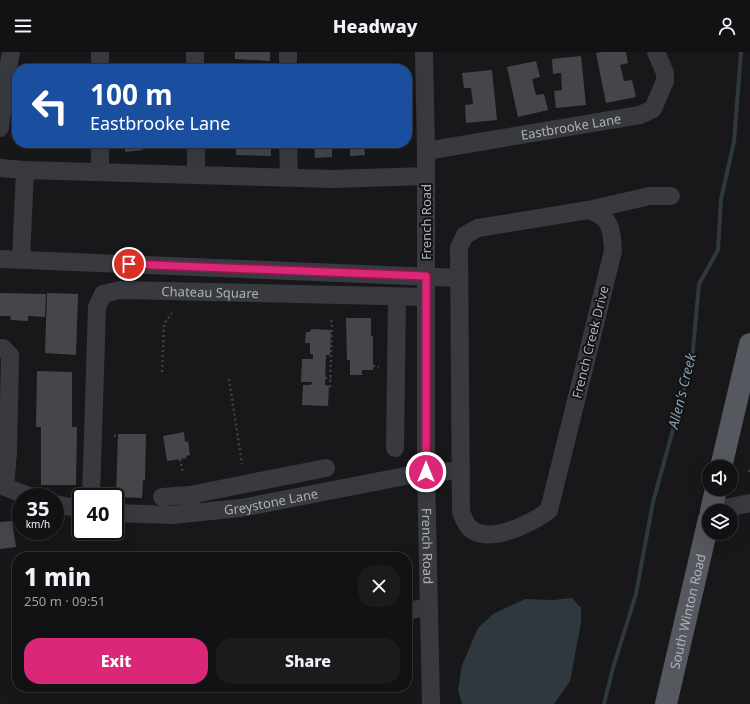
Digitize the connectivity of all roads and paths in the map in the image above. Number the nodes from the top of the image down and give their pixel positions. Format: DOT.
graph roads {
  1 [pos="11,52"];
  2 [pos="100,52"];
  3 [pos="195,52"];
  4 [pos="288,52"];
  5 [pos="656,52"];
  6 [pos="430,53"];
  7 [pos="100,64"];
  8 [pos="195,64"];
  9 [pos="288,64"];
  10 [pos="0,128"];
  11 [pos="100,148"];
  12 [pos="196,148"];
  13 [pos="288,148"];
  14 [pos="426,151"];
  15 [pos="0,168"];
  16 [pos="25,170"];
  17 [pos="100,172"];
  18 [pos="196,175"];
  19 [pos="426,176"];
  20 [pos="289,177"];
  21 [pos="671,196"];
  22 [pos="588,210"];
  23 [pos="0,260"];
  24 [pos="21,260"];
  25 [pos="426,276"];
  26 [pos="459,278"];
  27 [pos="397,297"];
  28 [pos="426,297"];
  29 [pos="172,313"];
  30 [pos="331,318"];
  31 [pos="750,344"];
  32 [pos="0,348"];
  33 [pos="373,366"];
  34 [pos="379,366"];
  35 [pos="162,372"];
  36 [pos="325,378"];
  37 [pos="331,378"];
  38 [pos="229,379"];
  39 [pos="330,387"];
  40 [pos="114,436"];
  41 [pos="118,436"];
  42 [pos="395,448"];
  43 [pos="180,459"];
  44 [pos="723,460"];
  45 [pos="242,464"];
  46 [pos="326,468"];
  47 [pos="461,471"];
  48 [pos="426,472"];
  49 [pos="183,473"];
  50 [pos="2,486"];
  51 [pos="91,488"];
  52 [pos="12,490"];
  53 [pos="190,496"];
  54 [pos="162,497"];
  55 [pos="750,503"];
  56 [pos="738,505"];
  57 [pos="124,513"];
  58 [pos="190,513"];
  59 [pos="704,540"];
  60 [pos="428,607"];
  61 [pos="412,610"];
  62 [pos="431,704"];
  63 [pos="666,704"];
  1 -- 10 [label="street"];
  2 -- 7 [label="street"];
  3 -- 8 [label="street"];
  4 -- 9 [label="street"];
  5 -- 14 [label="street, Eastbrooke Lane"];
  6 -- 14 [label="street, French Road"];
  11 -- 17 [label="street"];
  12 -- 18 [label="street"];
  13 -- 20 [label="street"];
  14 -- 19 [label="street, French Road"];
  15 -- 16 [label="street"];
  16 -- 17 [label="street"];
  16 -- 24 [label="street"];
  17 -- 18 [label="street"];
  18 -- 20 [label="street"];
  19 -- 20 [label="street"];
  19 -- 25 [label="street, French Road"];
  21 -- 22 [label="street"];
  22 -- 26 [label="street, French Creek Drive"];
  22 -- 47 [label="street, French Creek Drive"];
  23 -- 24 [label="street"];
  24 -- 25 [label="street"];
  25 -- 26 [label="street"];
  25 -- 28 [label="street, French Road"];
  26 -- 47 [label="street, French Creek Drive"];
  27 -- 28 [label="street, Chateau Square"];
  27 -- 42 [label="street"];
  27 -- 51 [label="street, Chateau Square"];
  28 -- 48 [label="street, French Road"];
  29 -- 35 [label="path"];
  30 -- 37 [label="path"];
  31 -- 44 [label="main road"];
  32 -- 50 [label="street"];
  33 -- 34 [label="path"];
  36 -- 37 [label="path"];
  37 -- 39 [label="path"];
  38 -- 45 [label="path"];
  40 -- 41 [label="path"];
  43 -- 49 [label="path"];
  46 -- 53 [label="street"];
  47 -- 48 [label="street"];
  48 -- 58 [label="street, Greystone Lane"];
  48 -- 60 [label="street, French Road"];
  50 -- 52 [label="street"];
  53 -- 54 [label="street"];
  53 -- 58 [label="street"];
  55 -- 56 [label="street"];
  57 -- 58 [label="street, Greystone Lane"];
  59 -- 63 [label="main road, South Winton Road"];
  60 -- 61 [label="street"];
  60 -- 62 [label="street, French Road"];
}
